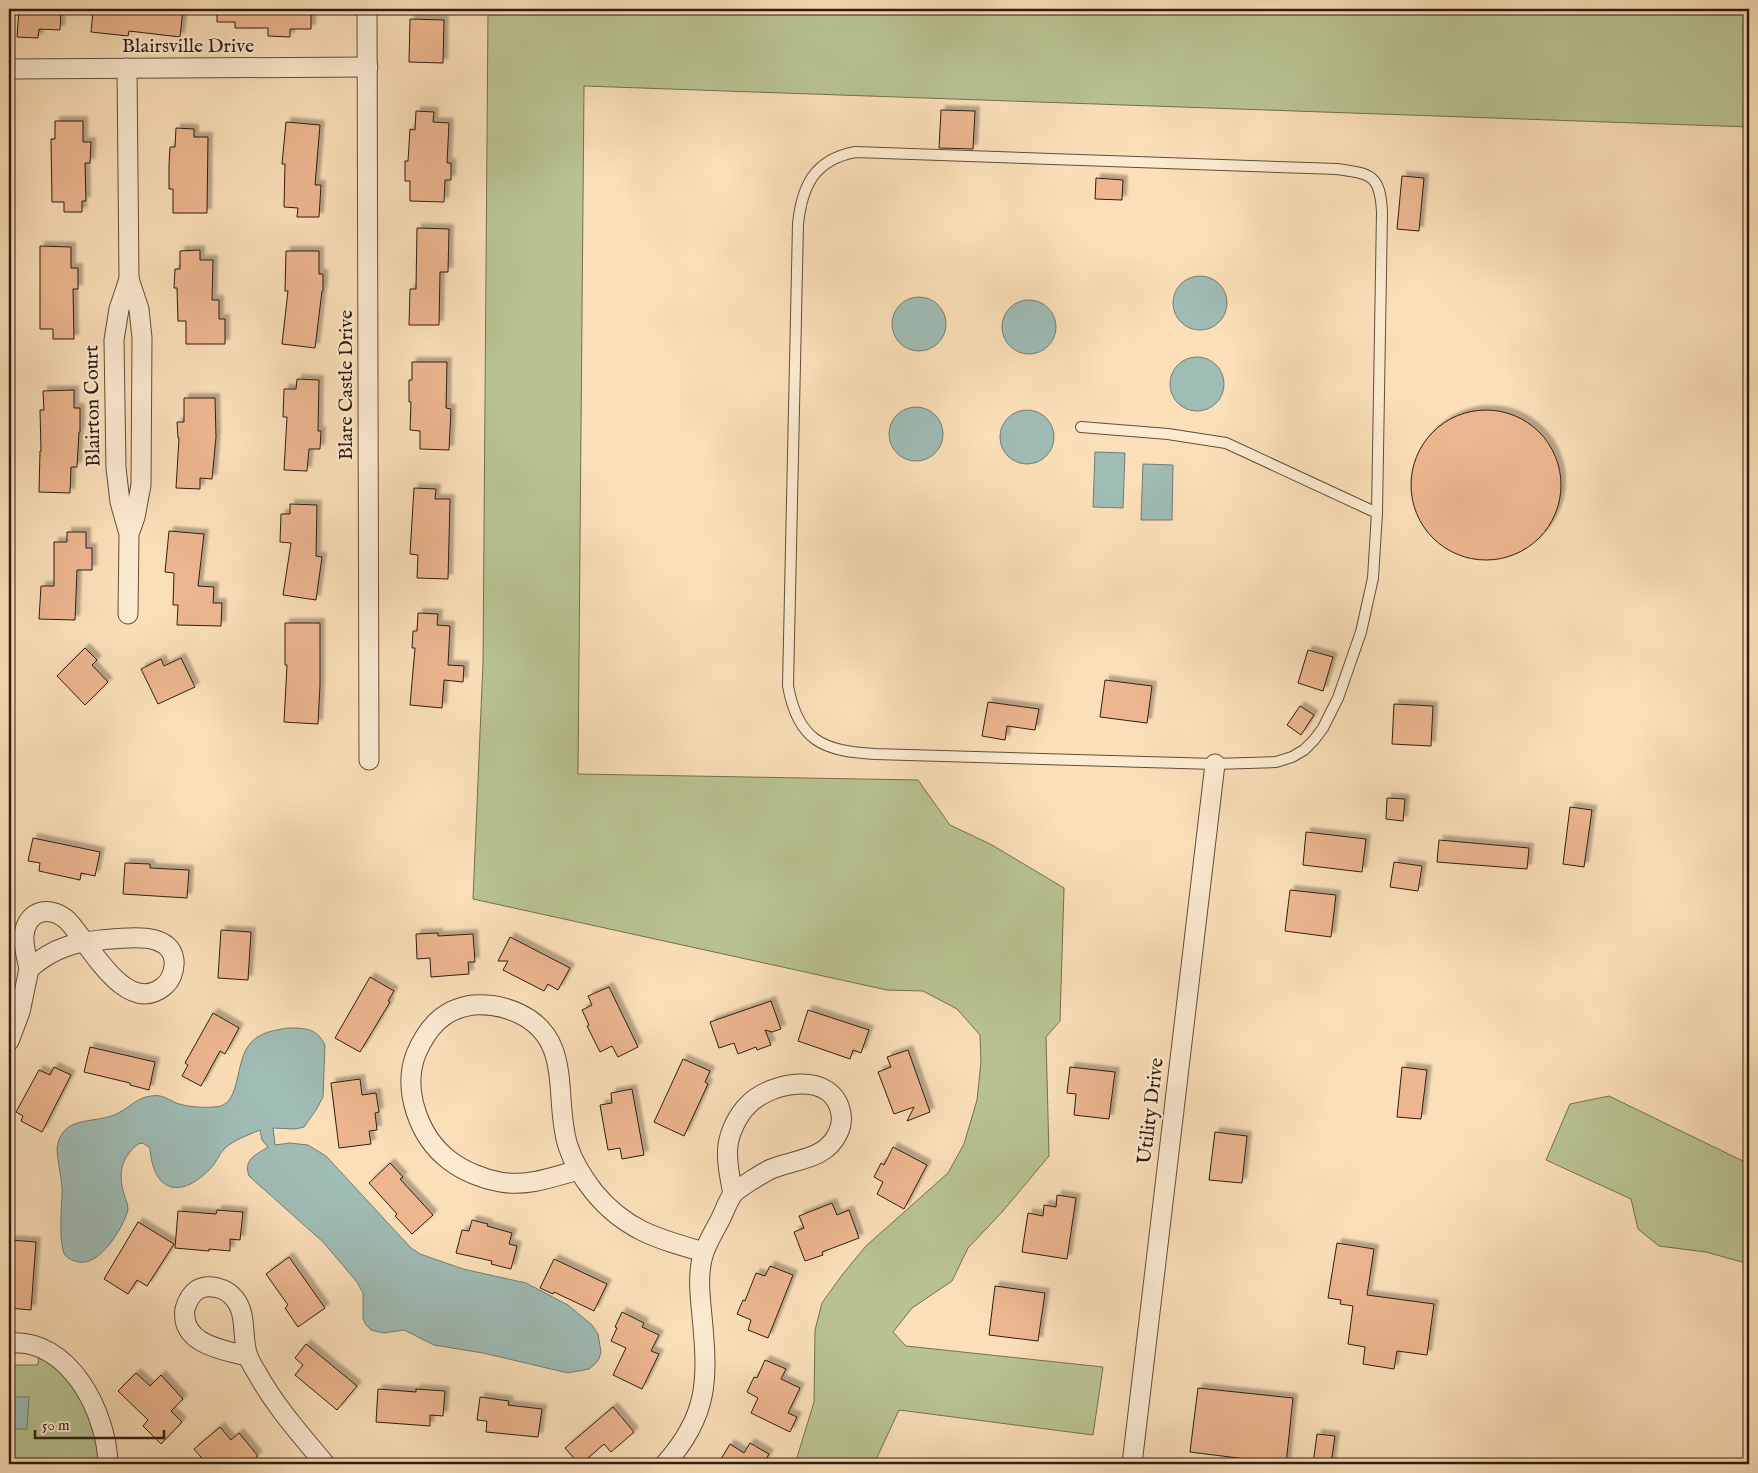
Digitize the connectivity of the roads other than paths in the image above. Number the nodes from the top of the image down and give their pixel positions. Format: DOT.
graph roads {
  1 [pos="367,9"];
  2 [pos="368,67"];
  3 [pos="127,68"];
  4 [pos="9,69"];
  5 [pos="129,279"];
  6 [pos="1081,427"];
  7 [pos="1377,513"];
  8 [pos="129,534"];
  9 [pos="128,614"];
  10 [pos="369,760"];
  11 [pos="1215,764"];
  12 [pos="28,968"];
  13 [pos="9,1041"];
  14 [pos="578,1170"];
  15 [pos="733,1194"];
  16 [pos="704,1252"];
  17 [pos="9,1343"];
  18 [pos="247,1356"];
  19 [pos="108,1464"];
  20 [pos="325,1464"];
  21 [pos="665,1464"];
  22 [pos="1132,1464"];
  1 -- 2 [label="street, Blare Castle Drive"];
  2 -- 3 [label="street, Blairsville Drive"];
  2 -- 10 [label="street, Blare Castle Drive"];
  3 -- 4 [label="street, Blairsville Drive"];
  3 -- 5 [label="street, Blairton Court"];
  5 -- 8 [label="street, Blairton Court"];
  5 -- 8 [label="street, Blairton Court"];
  6 -- 7 [label="lane"];
  7 -- 11 [label="lane"];
  7 -- 11 [label="lane"];
  8 -- 9 [label="street, Blairton Court"];
  11 -- 22 [label="street, Utility Drive"];
  12 -- 12 [label="street"];
  12 -- 13 [label="street"];
  14 -- 14 [label="street"];
  14 -- 16 [label="street"];
  15 -- 15 [label="street"];
  15 -- 16 [label="street"];
  16 -- 21 [label="street"];
  17 -- 19 [label="street"];
  18 -- 20 [label="street"];
}
